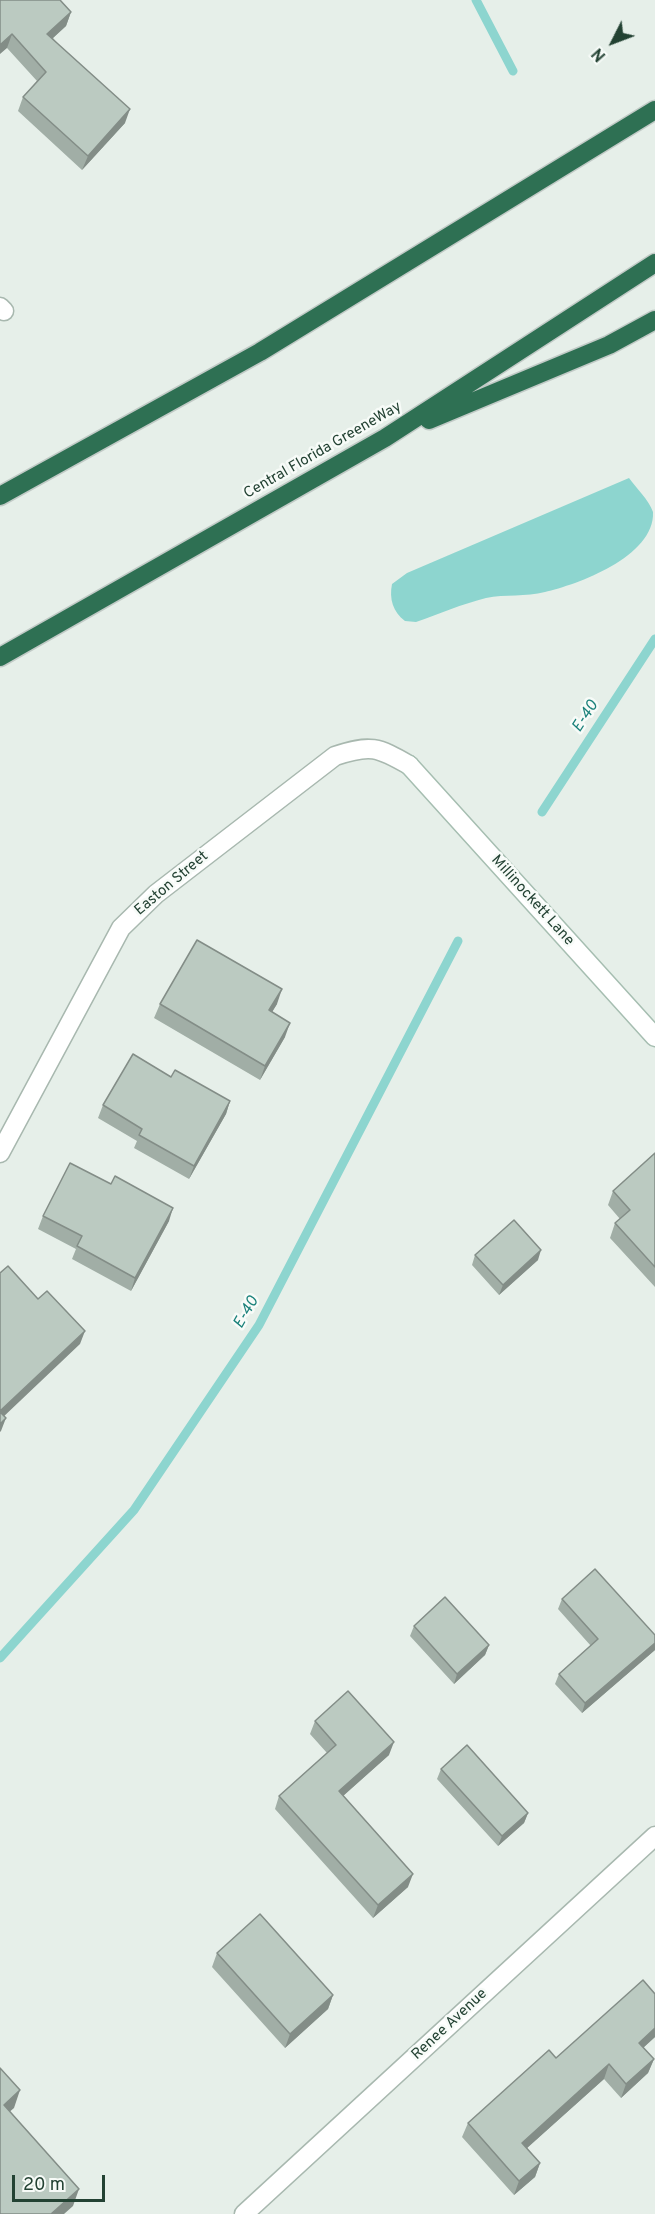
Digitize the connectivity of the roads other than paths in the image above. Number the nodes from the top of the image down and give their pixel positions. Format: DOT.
graph roads {
  1 [pos="655,110"];
  2 [pos="655,263"];
  3 [pos="655,320"];
  4 [pos="385,438"];
  5 [pos="0,496"];
  6 [pos="0,657"];
  7 [pos="409,765"];
  8 [pos="655,1037"];
  9 [pos="0,1153"];
  10 [pos="655,1836"];
  11 [pos="244,2214"];
  1 -- 5 [label="highway"];
  2 -- 4 [label="highway, Central Florida GreeneWay"];
  3 -- 4 [label="highway"];
  4 -- 6 [label="highway, Central Florida GreeneWay"];
  7 -- 8 [label="street, Millinockett Lane"];
  7 -- 9 [label="street, Easton Street"];
  10 -- 11 [label="street, Renee Avenue"];
}
